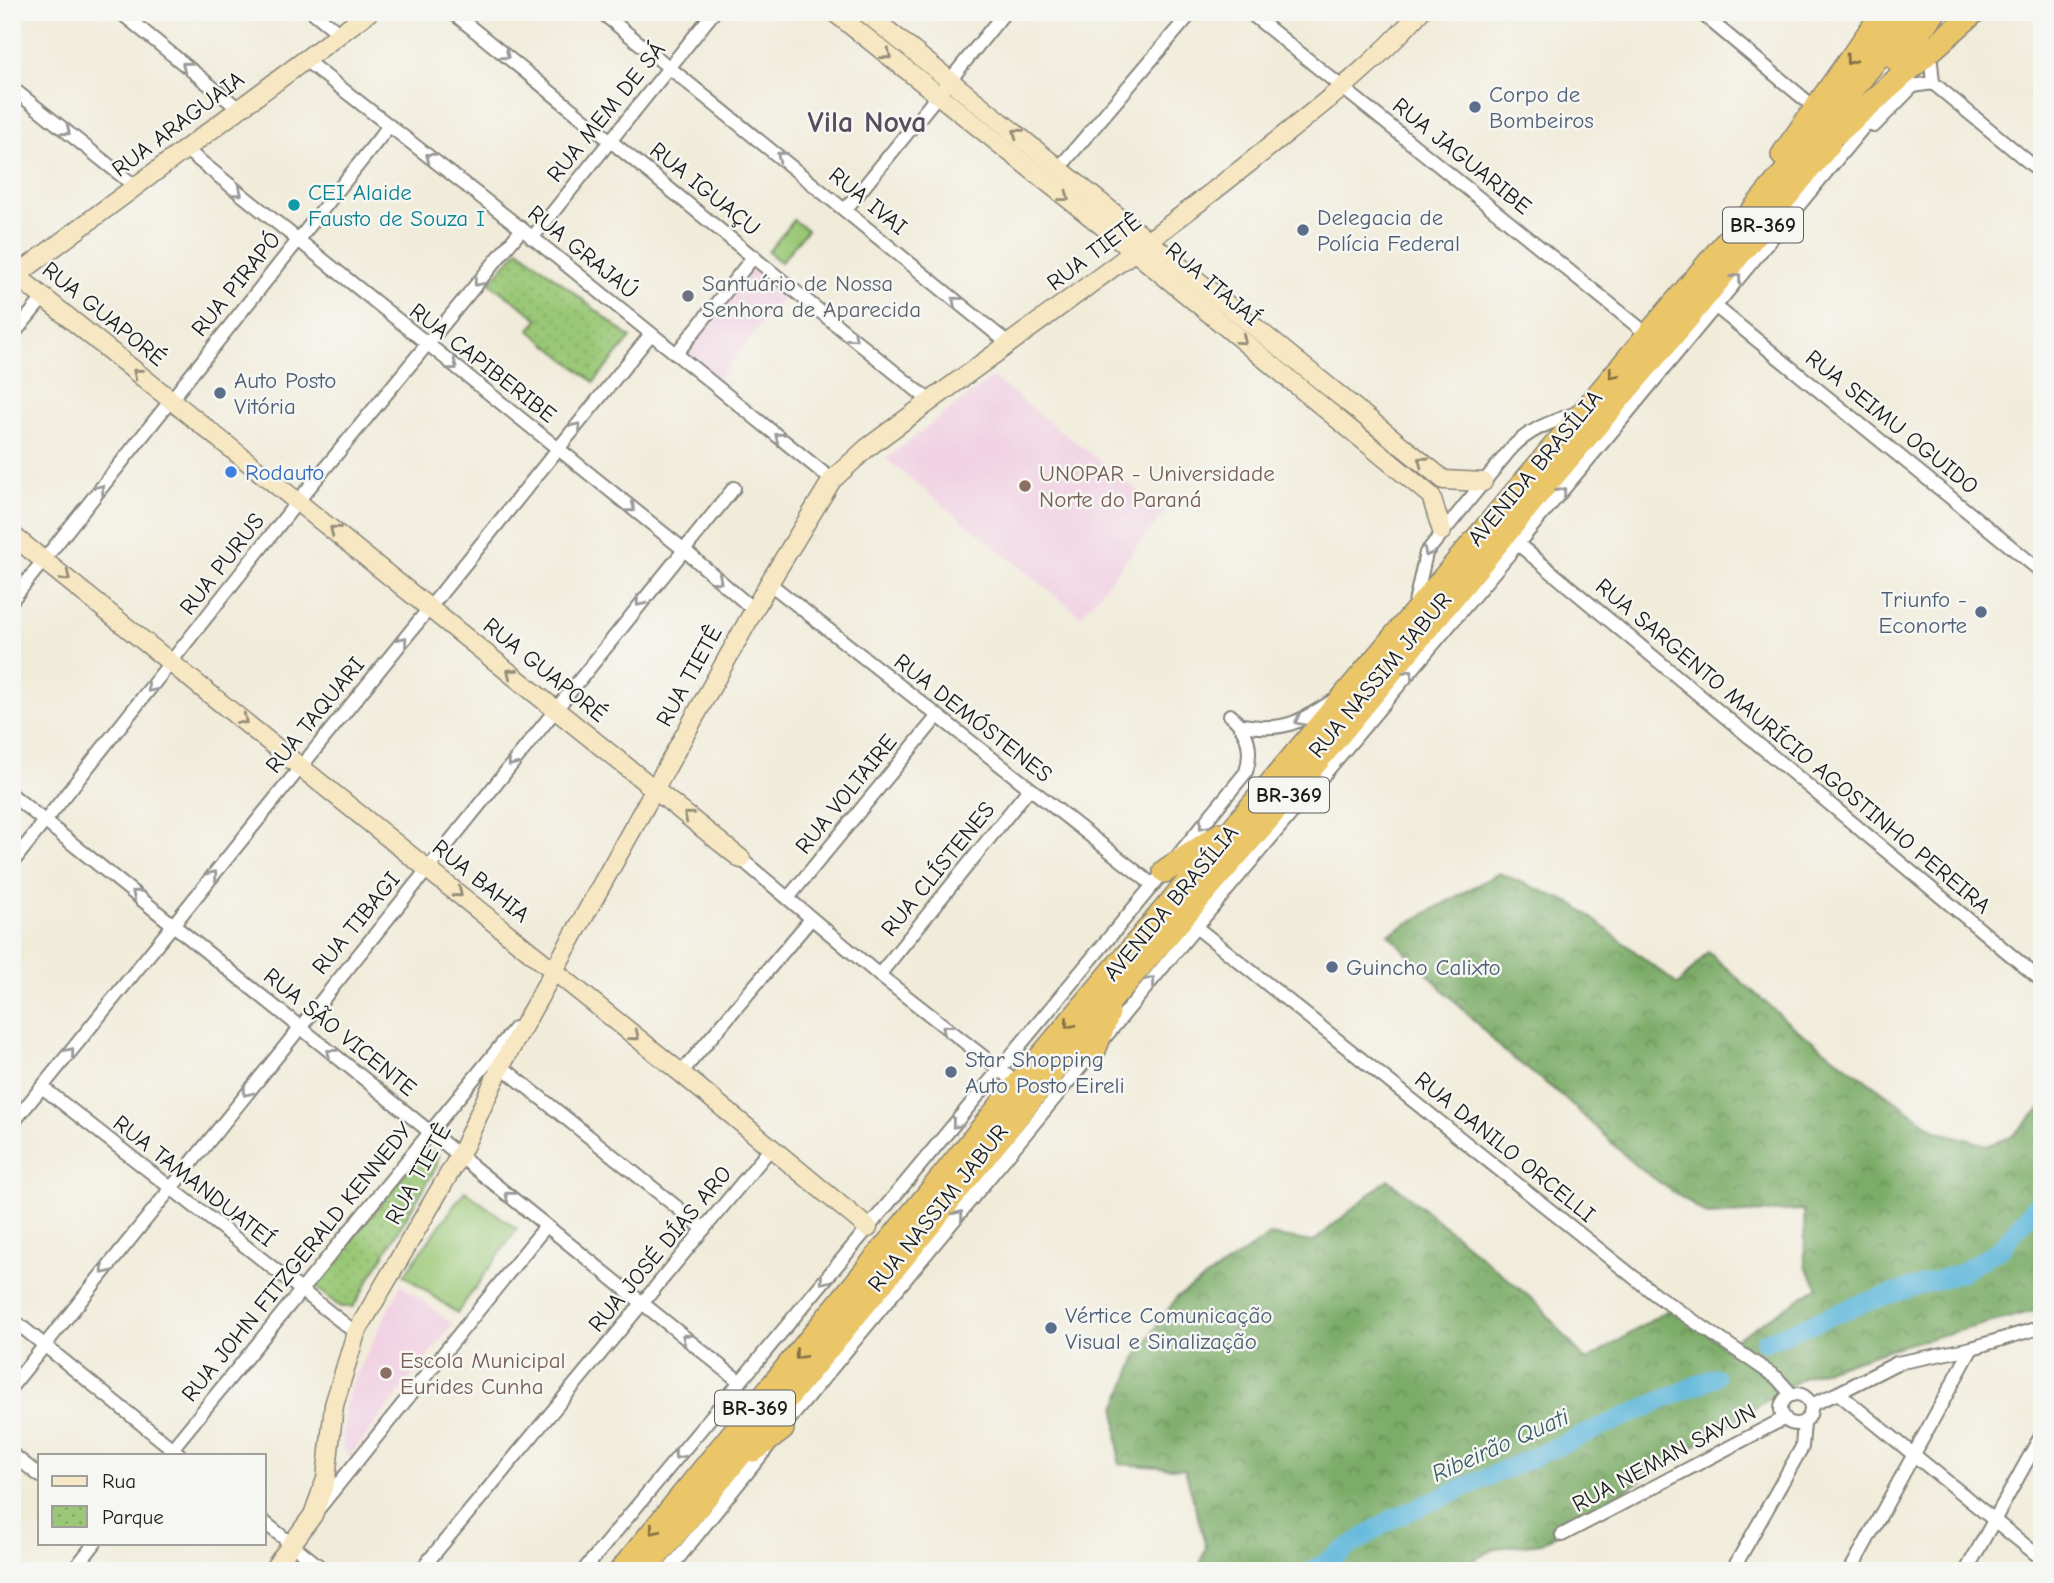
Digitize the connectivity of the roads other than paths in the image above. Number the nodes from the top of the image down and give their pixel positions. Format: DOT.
graph roads {
  1 [pos="120,12"];
  2 [pos="313,12"];
  3 [pos="369,12"];
  4 [pos="452,12"];
  5 [pos="601,12"];
  6 [pos="714,12"];
  7 [pos="834,12"];
  8 [pos="865,12"];
  9 [pos="1004,12"];
  10 [pos="1192,12"];
  11 [pos="1249,12"];
  12 [pos="1884,12"];
  13 [pos="1913,12"];
  14 [pos="1934,12"];
  15 [pos="1974,12"];
  16 [pos="1702,13"];
  17 [pos="1413,15"];
  18 [pos="340,34"];
  19 [pos="305,60"];
  20 [pos="1922,60"];
  21 [pos="669,67"];
  22 [pos="950,80"];
  23 [pos="1933,83"];
  24 [pos="1344,87"];
  25 [pos="12,88"];
  26 [pos="937,96"];
  27 [pos="1815,108"];
  28 [pos="239,109"];
  29 [pos="389,125"];
  30 [pos="1848,132"];
  31 [pos="611,140"];
  32 [pos="185,149"];
  33 [pos="1060,167"];
  34 [pos="2042,173"];
  35 [pos="136,187"];
  36 [pos="846,209"];
  37 [pos="527,233"];
  38 [pos="298,240"];
  39 [pos="1142,247"];
  40 [pos="754,256"];
  41 [pos="1705,266"];
  42 [pos="14,274"];
  43 [pos="44,297"];
  44 [pos="1714,306"];
  45 [pos="651,334"];
  46 [pos="1647,334"];
  47 [pos="12,337"];
  48 [pos="425,344"];
  49 [pos="1009,344"];
  50 [pos="676,354"];
  51 [pos="169,399"];
  52 [pos="930,401"];
  53 [pos="1583,411"];
  54 [pos="559,449"];
  55 [pos="832,480"];
  56 [pos="1444,480"];
  57 [pos="1483,482"];
  58 [pos="734,488"];
  59 [pos="1541,490"];
  60 [pos="1431,496"];
  61 [pos="298,501"];
  62 [pos="1443,531"];
  63 [pos="12,535"];
  64 [pos="1518,544"];
  65 [pos="683,549"];
  66 [pos="45,561"];
  67 [pos="2042,572"];
  68 [pos="769,583"];
  69 [pos="12,600"];
  70 [pos="430,608"];
  71 [pos="754,610"];
  72 [pos="1412,613"];
  73 [pos="172,663"];
  74 [pos="1349,691"];
  75 [pos="554,709"];
  76 [pos="1230,715"];
  77 [pos="937,717"];
  78 [pos="1242,725"];
  79 [pos="1365,727"];
  80 [pos="301,766"];
  81 [pos="1298,784"];
  82 [pos="654,789"];
  83 [pos="1029,789"];
  84 [pos="12,795"];
  85 [pos="1246,815"];
  86 [pos="45,821"];
  87 [pos="741,859"];
  88 [pos="12,863"];
  89 [pos="427,868"];
  90 [pos="1159,878"];
  91 [pos="788,898"];
  92 [pos="811,919"];
  93 [pos="174,924"];
  94 [pos="1196,927"];
  95 [pos="556,972"];
  96 [pos="879,975"];
  97 [pos="2042,981"];
  98 [pos="1113,997"];
  99 [pos="540,998"];
  100 [pos="299,1027"];
  101 [pos="1093,1053"];
  102 [pos="501,1066"];
  103 [pos="681,1073"];
  104 [pos="42,1087"];
  105 [pos="1024,1089"];
  106 [pos="12,1124"];
  107 [pos="429,1131"];
  108 [pos="771,1148"];
  109 [pos="460,1155"];
  110 [pos="170,1189"];
  111 [pos="546,1226"];
  112 [pos="868,1228"];
  113 [pos="704,1229"];
  114 [pos="903,1257"];
  115 [pos="300,1292"];
  116 [pos="643,1304"];
  117 [pos="12,1319"];
  118 [pos="2042,1327"];
  119 [pos="356,1333"];
  120 [pos="46,1345"];
  121 [pos="1972,1348"];
  122 [pos="739,1381"];
  123 [pos="12,1386"];
  124 [pos="1838,1393"];
  125 [pos="1792,1395"];
  126 [pos="1811,1405"];
  127 [pos="1785,1418"];
  128 [pos="1804,1422"];
  129 [pos="782,1429"];
  130 [pos="2042,1434"];
  131 [pos="173,1453"];
  132 [pos="12,1454"];
  133 [pos="1914,1455"];
  134 [pos="339,1463"];
  135 [pos="723,1473"];
  136 [pos="38,1474"];
  137 [pos="1994,1520"];
  138 [pos="266,1524"];
  139 [pos="1562,1535"];
  140 [pos="94,1544"];
  141 [pos="292,1544"];
  142 [pos="2042,1559"];
  143 [pos="73,1571"];
  144 [pos="272,1571"];
  145 [pos="325,1571"];
  146 [pos="419,1571"];
  147 [pos="583,1571"];
  148 [pos="621,1571"];
  149 [pos="644,1571"];
  150 [pos="668,1571"];
  151 [pos="1731,1571"];
  152 [pos="1850,1571"];
  153 [pos="1966,1571"];
  28 -- 1 [label="street, one-way"];
  2 -- 18 [label="street"];
  3 -- 18 [label="street, RUA ARAGUAIA"];
  4 -- 31 [label="street, RUA IGUAÇU, one-way"];
  5 -- 21 [label="street, RUA IVAI"];
  6 -- 21 [label="street, RUA MEM DE SÁ"];
  7 -- 26 [label="street, RUA ITAJAÍ, one-way"];
  8 -- 22 [label="street, RUA ITAJAÍ"];
  9 -- 22 [label="street"];
  10 -- 33 [label="street"];
  11 -- 24 [label="street, RUA JAGUARIBE"];
  12 -- 27 [label="highway, one-way"];
  13 -- 41 [label="highway, AVENIDA BRASÍLIA / BR-369"];
  14 -- 30 [label="highway, AVENIDA BRASÍLIA / BR-369"];
  15 -- 20 [label="highway"];
  16 -- 27 [label="street"];
  17 -- 24 [label="street, RUA TIETÊ"];
  18 -- 19 [label="street, RUA ARAGUAIA"];
  19 -- 28 [label="street, RUA ARAGUAIA"];
  19 -- 29 [label="street, RUA GRAJAÚ"];
  20 -- 23 [label="street"];
  20 -- 30 [label="highway"];
  21 -- 31 [label="street, RUA MEM DE SÁ"];
  36 -- 21 [label="street, RUA IVAI, one-way"];
  22 -- 26 [label="street"];
  33 -- 22 [label="street, RUA ITAJAÍ, one-way"];
  23 -- 30 [label="street, RUA NASSIM JABUR"];
  23 -- 34 [label="street"];
  24 -- 39 [label="street, RUA TIETÊ"];
  24 -- 46 [label="street, RUA JAGUARIBE"];
  25 -- 35 [label="street, one-way"];
  26 -- 36 [label="street"];
  26 -- 39 [label="street, RUA ITAJAÍ, one-way"];
  27 -- 41 [label="highway"];
  28 -- 32 [label="street, RUA ARAGUAIA"];
  37 -- 29 [label="street, RUA GRAJAÚ, one-way"];
  29 -- 38 [label="street, RUA PIRAPÓ"];
  44 -- 30 [label="street, RUA NASSIM JABUR, one-way"];
  30 -- 59 [label="highway, AVENIDA BRASÍLIA / BR-369"];
  31 -- 37 [label="street, RUA MEM DE SÁ"];
  31 -- 40 [label="street, RUA IGUAÇU"];
  32 -- 35 [label="street, RUA ARAGUAIA"];
  32 -- 38 [label="street, RUA CAPIBERIBE, one-way"];
  33 -- 39 [label="street, RUA ITAJAÍ"];
  35 -- 42 [label="street, RUA ARAGUAIA"];
  49 -- 36 [label="street, RUA IVAI, one-way"];
  37 -- 45 [label="street, RUA GRAJAÚ"];
  37 -- 48 [label="street, RUA PURUS, one-way"];
  38 -- 48 [label="street, RUA CAPIBERIBE"];
  38 -- 51 [label="street, RUA PIRAPÓ"];
  39 -- 49 [label="street, RUA TIETÊ"];
  56 -- 39 [label="street, RUA ITAJAÍ, one-way"];
  39 -- 60 [label="street, RUA ITAJAÍ, one-way"];
  40 -- 50 [label="street"];
  40 -- 52 [label="street, RUA IGUAÇU, one-way"];
  41 -- 46 [label="highway, AVENIDA BRASÍLIA / BR-369"];
  42 -- 43 [label="street, RUA GUAPORÉ"];
  43 -- 47 [label="street"];
  51 -- 43 [label="street, RUA GUAPORÉ, one-way"];
  64 -- 44 [label="street, RUA NASSIM JABUR, one-way"];
  44 -- 67 [label="street, RUA SEIMU OGUIDO"];
  45 -- 50 [label="street, RUA GRAJAÚ"];
  54 -- 45 [label="street, RUA TAQUARI, one-way"];
  46 -- 53 [label="highway, AVENIDA BRASÍLIA / BR-369, one-way"];
  48 -- 54 [label="street, RUA CAPIBERIBE, one-way"];
  48 -- 61 [label="street, RUA PURUS"];
  49 -- 52 [label="street, RUA TIETÊ"];
  55 -- 50 [label="street, RUA GRAJAÚ, one-way"];
  51 -- 61 [label="street, RUA GUAPORÉ"];
  66 -- 51 [label="street, RUA PIRAPÓ, one-way"];
  52 -- 55 [label="street, RUA TIETÊ"];
  53 -- 57 [label="street"];
  53 -- 72 [label="highway, AVENIDA BRASÍLIA / BR-369"];
  54 -- 65 [label="street, RUA CAPIBERIBE, one-way"];
  54 -- 70 [label="street, RUA TAQUARI"];
  55 -- 68 [label="street, RUA TIETÊ"];
  56 -- 57 [label="street"];
  56 -- 60 [label="street"];
  57 -- 62 [label="street"];
  58 -- 65 [label="street, RUA TIBAGI"];
  59 -- 64 [label="highway"];
  59 -- 81 [label="highway, AVENIDA BRASÍLIA / BR-369"];
  60 -- 62 [label="street"];
  70 -- 61 [label="street, RUA GUAPORÉ, one-way"];
  61 -- 73 [label="street, RUA PURUS"];
  62 -- 72 [label="street, one-way"];
  63 -- 66 [label="street, RUA BAHIA"];
  79 -- 64 [label="street, RUA NASSIM JABUR, one-way"];
  64 -- 97 [label="street, RUA SARGENTO MAURÍCIO AGOSTINHO PEREIRA"];
  65 -- 71 [label="street, RUA CAPIBERIBE, one-way"];
  65 -- 75 [label="street, RUA TIBAGI, one-way"];
  66 -- 69 [label="street, RUA PIRAPÓ"];
  66 -- 73 [label="street, RUA BAHIA, one-way"];
  68 -- 71 [label="street, RUA TIETÊ"];
  68 -- 77 [label="street, RUA DEMÓSTENES"];
  75 -- 70 [label="street, RUA GUAPORÉ, one-way"];
  80 -- 70 [label="street, RUA TAQUARI, one-way"];
  71 -- 82 [label="street, RUA TIETÊ"];
  72 -- 74 [label="highway, AVENIDA BRASÍLIA / BR-369"];
  73 -- 80 [label="street, RUA BAHIA, one-way"];
  73 -- 86 [label="street, RUA PURUS, one-way"];
  74 -- 78 [label="street, one-way"];
  74 -- 85 [label="highway, AVENIDA BRASÍLIA / BR-369"];
  75 -- 82 [label="street, RUA GUAPORÉ"];
  75 -- 89 [label="street, RUA TIBAGI, one-way"];
  76 -- 78 [label="street"];
  77 -- 83 [label="street, RUA DEMÓSTENES"];
  77 -- 91 [label="street, RUA VOLTAIRE"];
  78 -- 90 [label="street, one-way"];
  79 -- 81 [label="highway"];
  79 -- 94 [label="street, RUA NASSIM JABUR"];
  80 -- 89 [label="street, RUA BAHIA"];
  93 -- 80 [label="street, RUA TAQUARI, one-way"];
  81 -- 98 [label="highway, AVENIDA BRASÍLIA / BR-369"];
  87 -- 82 [label="street, RUA GUAPORÉ, one-way"];
  82 -- 95 [label="street, RUA TIETÊ"];
  83 -- 90 [label="street, RUA DEMÓSTENES"];
  83 -- 96 [label="street, RUA CLÍSTENES"];
  84 -- 86 [label="street, RUA SÃO VICENTE"];
  85 -- 90 [label="highway"];
  85 -- 105 [label="highway, AVENIDA BRASÍLIA / BR-369, one-way"];
  86 -- 88 [label="street, RUA PURUS"];
  93 -- 86 [label="street, RUA SÃO VICENTE, one-way"];
  87 -- 91 [label="street, RUA GUAPORÉ"];
  89 -- 95 [label="street, RUA BAHIA, one-way"];
  89 -- 100 [label="street, RUA TIBAGI"];
  90 -- 105 [label="street"];
  91 -- 92 [label="street, RUA GUAPORÉ"];
  92 -- 96 [label="street, RUA GUAPORÉ"];
  92 -- 103 [label="street"];
  93 -- 100 [label="street, RUA SÃO VICENTE"];
  104 -- 93 [label="street, RUA TAQUARI, one-way"];
  101 -- 94 [label="street, RUA NASSIM JABUR, one-way"];
  94 -- 125 [label="street, RUA DANILO ORCELLI"];
  95 -- 99 [label="street, RUA TIETÊ"];
  95 -- 103 [label="street, RUA BAHIA, one-way"];
  105 -- 96 [label="street, RUA GUAPORÉ, one-way"];
  98 -- 101 [label="highway"];
  98 -- 105 [label="highway, AVENIDA BRASÍLIA / BR-369"];
  99 -- 102 [label="street, RUA TIETÊ"];
  99 -- 107 [label="street, RUA JOHN FITZGERALD KENNEDY"];
  107 -- 100 [label="street, RUA SÃO VICENTE, one-way"];
  100 -- 110 [label="street, RUA TIBAGI, one-way"];
  101 -- 105 [label="street, RUA NASSIM JABUR"];
  102 -- 109 [label="street, RUA TIETÊ"];
  102 -- 113 [label="street"];
  103 -- 108 [label="street, RUA BAHIA"];
  104 -- 106 [label="street, RUA TAQUARI"];
  104 -- 110 [label="street, RUA TAMANDUATEÍ"];
  105 -- 112 [label="street, one-way"];
  105 -- 114 [label="highway, AVENIDA BRASÍLIA / BR-369"];
  107 -- 109 [label="street, RUA SÃO VICENTE"];
  107 -- 115 [label="street, RUA JOHN FITZGERALD KENNEDY"];
  108 -- 112 [label="street, RUA BAHIA"];
  108 -- 113 [label="street, RUA JOSÉ DÍAS ARO"];
  111 -- 109 [label="street, RUA SÃO VICENTE, one-way"];
  109 -- 119 [label="street, RUA TIETÊ"];
  110 -- 115 [label="street, RUA TAMANDUATEÍ"];
  110 -- 120 [label="street, RUA TIBAGI, one-way"];
  111 -- 116 [label="street, RUA SÃO VICENTE"];
  111 -- 134 [label="street"];
  112 -- 114 [label="street, RUA BAHIA"];
  112 -- 122 [label="street, one-way"];
  113 -- 116 [label="street, RUA JOSÉ DÍAS ARO"];
  114 -- 129 [label="street, RUA NASSIM JABUR"];
  114 -- 135 [label="highway, AVENIDA BRASÍLIA / BR-369"];
  114 -- 148 [label="highway, AVENIDA BRASÍLIA / BR-369, one-way"];
  115 -- 119 [label="street, RUA TAMANDUATEÍ"];
  115 -- 131 [label="street, RUA JOHN FITZGERALD KENNEDY"];
  122 -- 116 [label="street, RUA SÃO VICENTE, one-way"];
  116 -- 146 [label="street, RUA JOSÉ DÍAS ARO"];
  117 -- 120 [label="street"];
  118 -- 121 [label="street"];
  119 -- 134 [label="street, RUA TIETÊ"];
  120 -- 123 [label="street, RUA TIBAGI"];
  120 -- 131 [label="street"];
  121 -- 124 [label="street"];
  121 -- 133 [label="street"];
  122 -- 147 [label="street, one-way"];
  124 -- 126 [label="street"];
  124 -- 133 [label="street"];
  125 -- 126 [label="street"];
  125 -- 127 [label="street"];
  126 -- 128 [label="street"];
  127 -- 128 [label="street"];
  127 -- 139 [label="street, RUA NEMAN SAYUN"];
  128 -- 151 [label="street"];
  129 -- 135 [label="highway"];
  129 -- 150 [label="street, RUA NASSIM JABUR"];
  130 -- 137 [label="street"];
  132 -- 136 [label="street"];
  133 -- 137 [label="street"];
  133 -- 152 [label="street"];
  134 -- 141 [label="street, RUA TIETÊ"];
  135 -- 149 [label="highway, AVENIDA BRASÍLIA / BR-369"];
  137 -- 142 [label="street"];
  137 -- 153 [label="street"];
  138 -- 141 [label="street"];
  140 -- 143 [label="street"];
  141 -- 144 [label="street, RUA TIETÊ"];
  141 -- 145 [label="street"];
}
